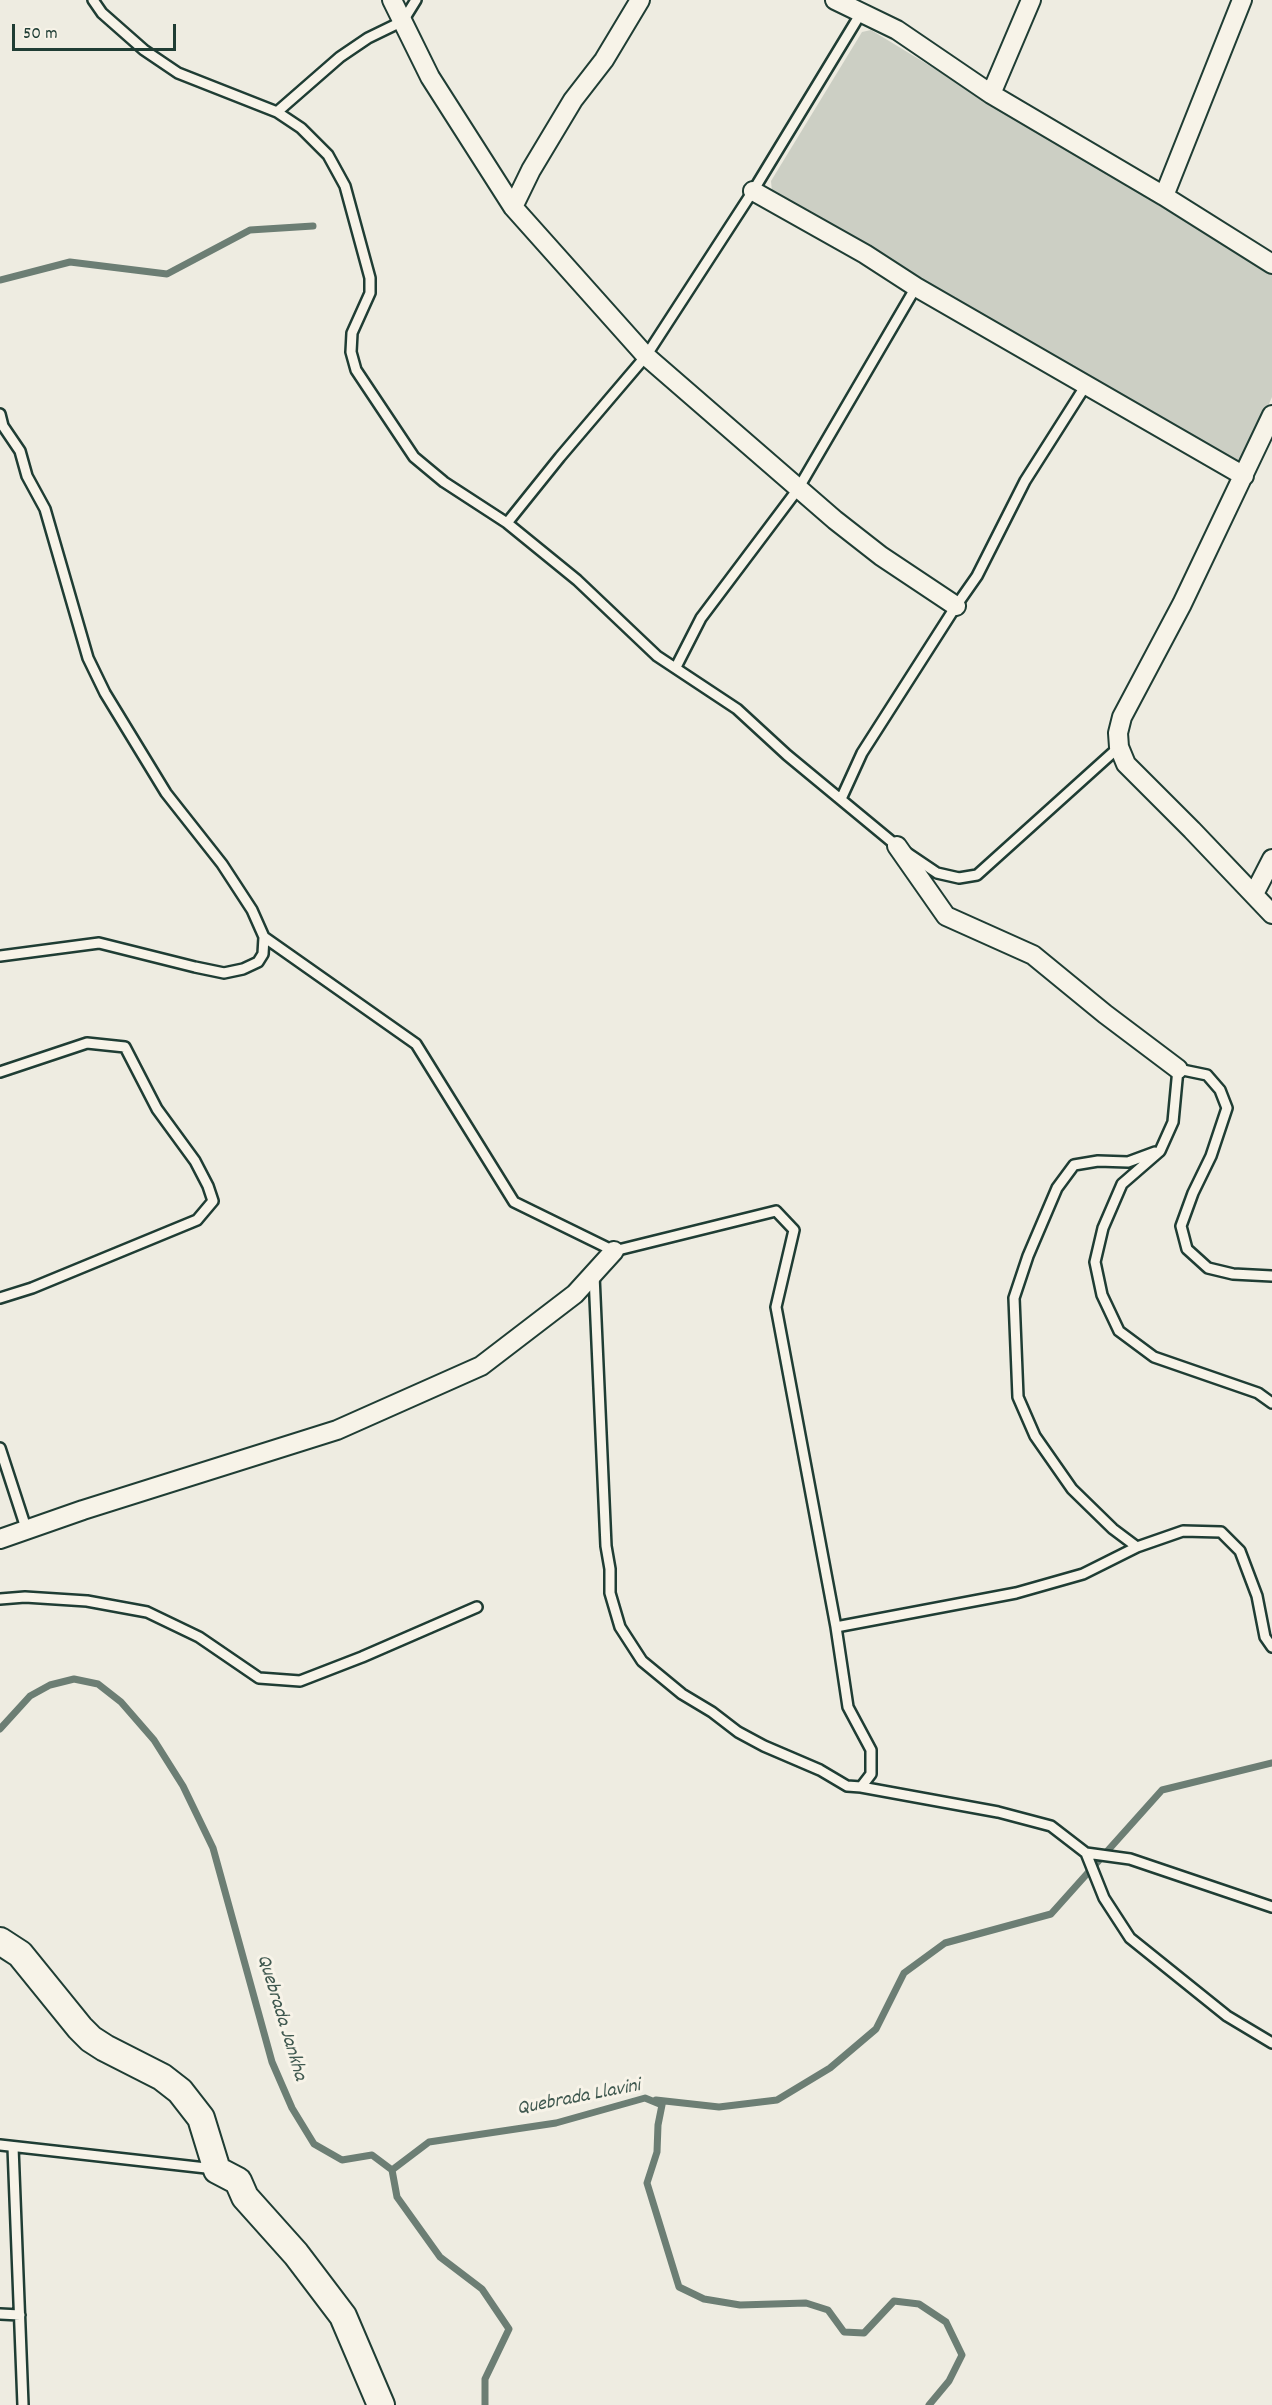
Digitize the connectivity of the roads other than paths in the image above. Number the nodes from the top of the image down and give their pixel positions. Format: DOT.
graph roads {
  1 [pos="93,0"];
  2 [pos="392,0"];
  3 [pos="416,0"];
  4 [pos="640,0"];
  5 [pos="835,0"];
  6 [pos="1030,0"];
  7 [pos="1242,0"];
  8 [pos="861,13"];
  9 [pos="403,21"];
  10 [pos="991,94"];
  11 [pos="277,112"];
  12 [pos="753,191"];
  13 [pos="1164,196"];
  14 [pos="513,207"];
  15 [pos="1272,264"];
  16 [pos="916,287"];
  17 [pos="646,356"];
  18 [pos="1086,385"];
  19 [pos="0,414"];
  20 [pos="1272,415"];
  21 [pos="1244,476"];
  22 [pos="798,489"];
  23 [pos="507,523"];
  24 [pos="956,606"];
  25 [pos="676,667"];
  26 [pos="1119,747"];
  27 [pos="841,799"];
  28 [pos="897,846"];
  29 [pos="1272,859"];
  30 [pos="1254,894"];
  31 [pos="1272,914"];
  32 [pos="264,937"];
  33 [pos="0,956"];
  34 [pos="1178,1069"];
  35 [pos="0,1072"];
  36 [pos="1160,1150"];
  37 [pos="614,1251"];
  38 [pos="594,1275"];
  39 [pos="1272,1276"];
  40 [pos="0,1298"];
  41 [pos="1272,1403"];
  42 [pos="0,1448"];
  43 [pos="27,1531"];
  44 [pos="0,1539"];
  45 [pos="1137,1547"];
  46 [pos="0,1599"];
  47 [pos="477,1607"];
  48 [pos="836,1627"];
  49 [pos="1272,1647"];
  50 [pos="861,1787"];
  51 [pos="1086,1853"];
  52 [pos="1272,1907"];
  53 [pos="0,1941"];
  54 [pos="1272,2043"];
  55 [pos="0,2145"];
  56 [pos="13,2147"];
  57 [pos="217,2170"];
  58 [pos="0,2314"];
  59 [pos="20,2315"];
  60 [pos="23,2405"];
  61 [pos="381,2405"];
  1 -- 11 [label="lane"];
  2 -- 9 [label="street"];
  3 -- 9 [label="lane"];
  4 -- 14 [label="street"];
  5 -- 8 [label="street"];
  6 -- 10 [label="street"];
  7 -- 13 [label="street"];
  8 -- 10 [label="street"];
  8 -- 12 [label="lane"];
  9 -- 11 [label="lane"];
  9 -- 14 [label="street"];
  10 -- 13 [label="street"];
  11 -- 23 [label="lane"];
  12 -- 16 [label="street"];
  12 -- 17 [label="lane"];
  13 -- 15 [label="street"];
  14 -- 17 [label="street"];
  16 -- 18 [label="street"];
  16 -- 22 [label="lane"];
  17 -- 22 [label="street"];
  17 -- 23 [label="lane"];
  18 -- 21 [label="street"];
  18 -- 24 [label="lane"];
  19 -- 32 [label="lane"];
  20 -- 21 [label="street"];
  21 -- 26 [label="street"];
  22 -- 24 [label="street"];
  22 -- 25 [label="lane"];
  23 -- 25 [label="lane"];
  24 -- 27 [label="lane"];
  25 -- 27 [label="lane"];
  26 -- 28 [label="lane"];
  26 -- 30 [label="street"];
  27 -- 28 [label="lane"];
  28 -- 34 [label="street"];
  29 -- 30 [label="street"];
  30 -- 31 [label="street"];
  32 -- 33 [label="lane"];
  32 -- 37 [label="lane"];
  34 -- 36 [label="lane"];
  34 -- 39 [label="lane"];
  35 -- 40 [label="lane"];
  36 -- 41 [label="lane"];
  36 -- 45 [label="lane"];
  37 -- 38 [label="street"];
  37 -- 48 [label="lane"];
  38 -- 43 [label="street"];
  38 -- 50 [label="lane"];
  42 -- 43 [label="lane"];
  43 -- 44 [label="street"];
  45 -- 48 [label="lane"];
  45 -- 49 [label="lane"];
  46 -- 47 [label="lane"];
  48 -- 50 [label="lane"];
  50 -- 51 [label="lane"];
  51 -- 52 [label="lane"];
  51 -- 54 [label="lane"];
  53 -- 57 [label="street"];
  55 -- 56 [label="lane"];
  56 -- 57 [label="lane"];
  56 -- 59 [label="lane"];
  57 -- 61 [label="street"];
  58 -- 59 [label="lane"];
  59 -- 60 [label="lane"];
}
